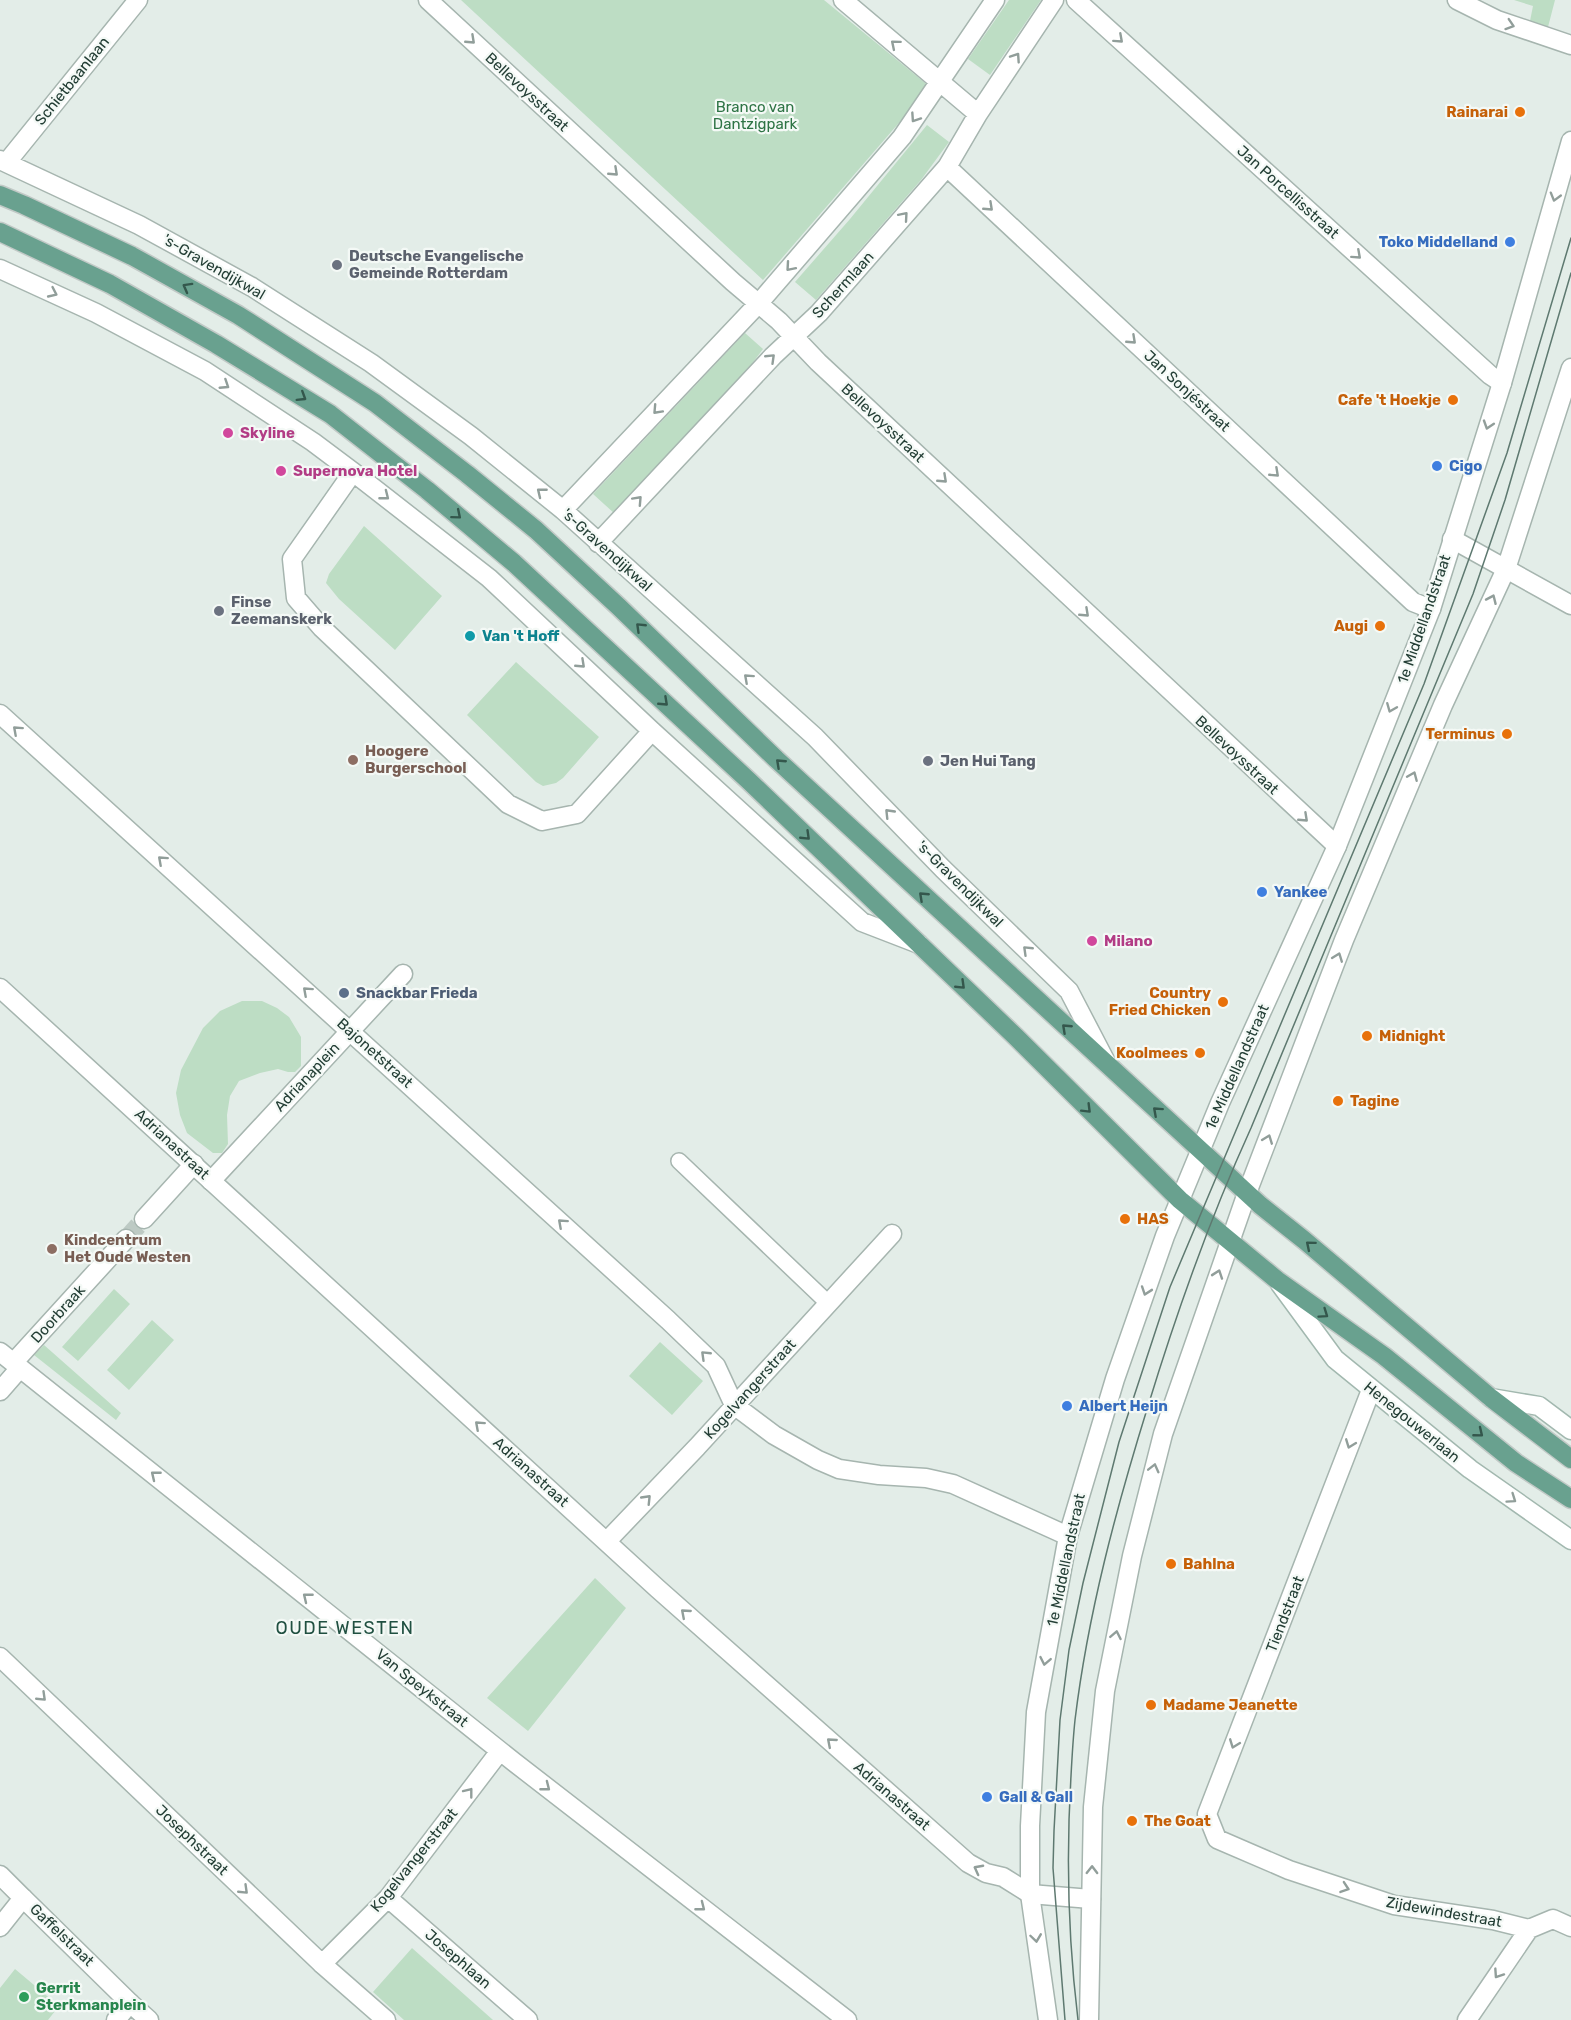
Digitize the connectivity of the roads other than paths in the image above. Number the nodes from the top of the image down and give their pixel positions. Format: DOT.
graph roads {
  1 [pos="138,0"];
  2 [pos="428,0"];
  3 [pos="843,0"];
  4 [pos="995,0"];
  5 [pos="1054,0"];
  6 [pos="1076,0"];
  7 [pos="1457,0"];
  8 [pos="1571,45"];
  9 [pos="940,81"];
  10 [pos="978,114"];
  11 [pos="1571,141"];
  12 [pos="3,161"];
  13 [pos="947,167"];
  14 [pos="0,195"];
  15 [pos="0,232"];
  16 [pos="0,269"];
  17 [pos="759,303"];
  18 [pos="794,338"];
  19 [pos="1571,368"];
  20 [pos="1502,383"];
  21 [pos="353,472"];
  22 [pos="563,510"];
  23 [pos="1452,539"];
  24 [pos="598,543"];
  25 [pos="1506,569"];
  26 [pos="1571,605"];
  27 [pos="1431,609"];
  28 [pos="0,714"];
  29 [pos="652,731"];
  30 [pos="1337,846"];
  31 [pos="919,944"];
  32 [pos="403,974"];
  33 [pos="0,988"];
  34 [pos="350,1030"];
  35 [pos="1109,1068"];
  36 [pos="1200,1150"];
  37 [pos="679,1161"];
  38 [pos="194,1164"];
  39 [pos="211,1181"];
  40 [pos="1247,1193"];
  41 [pos="1180,1200"];
  42 [pos="144,1218"];
  43 [pos="892,1234"];
  44 [pos="126,1239"];
  45 [pos="1230,1241"];
  46 [pos="1277,1280"];
  47 [pos="828,1303"];
  48 [pos="11,1360"];
  49 [pos="0,1390"];
  50 [pos="1371,1390"];
  51 [pos="1491,1398"];
  52 [pos="734,1405"];
  53 [pos="1571,1430"];
  54 [pos="1571,1459"];
  55 [pos="1571,1499"];
  56 [pos="1068,1536"];
  57 [pos="1571,1540"];
  58 [pos="607,1541"];
  59 [pos="0,1657"];
  60 [pos="500,1751"];
  61 [pos="1217,1839"];
  62 [pos="0,1875"];
  63 [pos="1030,1894"];
  64 [pos="23,1898"];
  65 [pos="388,1898"];
  66 [pos="1091,1899"];
  67 [pos="0,1927"];
  68 [pos="1571,1927"];
  69 [pos="1529,1929"];
  70 [pos="322,1964"];
  71 [pos="130,2002"];
  72 [pos="116,2020"];
  73 [pos="149,2020"];
  74 [pos="386,2020"];
  75 [pos="528,2020"];
  76 [pos="847,2020"];
  77 [pos="1048,2020"];
  78 [pos="1089,2020"];
  79 [pos="1467,2020"];
  1 -- 12 [label="street, Schietbaanlaan"];
  2 -- 17 [label="street, Bellevoysstraat, one-way"];
  9 -- 3 [label="street, one-way"];
  4 -- 9 [label="street"];
  10 -- 5 [label="street, Schermlaan, one-way"];
  6 -- 20 [label="street, Jan Porcellisstraat, one-way"];
  7 -- 8 [label="street, one-way"];
  9 -- 10 [label="street"];
  9 -- 17 [label="street, one-way"];
  10 -- 13 [label="street, Schermlaan"];
  11 -- 20 [label="street, 1e Middellandstraat, one-way"];
  22 -- 12 [label="street, 's-Gravendijkwal, one-way"];
  18 -- 13 [label="street, Schermlaan, one-way"];
  13 -- 27 [label="street, Jan Sonjéstraat, one-way"];
  35 -- 14 [label="main road, 's-Gravendijkwal, one-way"];
  15 -- 31 [label="main road, one-way"];
  16 -- 21 [label="street, one-way"];
  17 -- 18 [label="street, Bellevoysstraat"];
  17 -- 22 [label="street, one-way"];
  24 -- 18 [label="street, Schermlaan, one-way"];
  18 -- 30 [label="street, Bellevoysstraat, one-way"];
  19 -- 25 [label="street"];
  20 -- 23 [label="street, 1e Middellandstraat, one-way"];
  21 -- 29 [label="street, one-way"];
  21 -- 29 [label="street"];
  22 -- 24 [label="street, 's-Gravendijkwal"];
  23 -- 25 [label="street"];
  23 -- 27 [label="street, 1e Middellandstraat"];
  35 -- 24 [label="street, 's-Gravendijkwal, one-way"];
  25 -- 26 [label="street"];
  40 -- 25 [label="street, one-way"];
  27 -- 30 [label="street, 1e Middellandstraat, one-way"];
  34 -- 28 [label="street, Bajonetstraat, one-way"];
  29 -- 31 [label="street"];
  30 -- 36 [label="street, 1e Middellandstraat"];
  31 -- 41 [label="main road, one-way"];
  32 -- 34 [label="street, Adrianaplein"];
  33 -- 38 [label="street, Adrianastraat"];
  34 -- 39 [label="street, Adrianaplein"];
  52 -- 34 [label="street, Bajonetstraat, one-way"];
  36 -- 35 [label="main road, 's-Gravendijkwal, one-way"];
  36 -- 40 [label="main road, 's-Gravendijkwal"];
  36 -- 41 [label="street, 1e Middellandstraat"];
  37 -- 47 [label="lane"];
  38 -- 39 [label="street, Adrianastraat"];
  38 -- 42 [label="street"];
  58 -- 39 [label="street, Adrianastraat, one-way"];
  40 -- 45 [label="street"];
  51 -- 40 [label="main road, one-way"];
  41 -- 45 [label="main road, Henegouwerlaan"];
  41 -- 56 [label="street, 1e Middellandstraat, one-way"];
  43 -- 47 [label="street, Kogelvangerstraat"];
  44 -- 48 [label="street, Doorbraak"];
  45 -- 46 [label="main road, Henegouwerlaan"];
  66 -- 45 [label="street, one-way"];
  46 -- 50 [label="street, Henegouwerlaan"];
  46 -- 55 [label="main road, Henegouwerlaan, one-way"];
  47 -- 52 [label="street, Kogelvangerstraat"];
  48 -- 49 [label="street, Doorbraak"];
  60 -- 48 [label="street, Van Speykstraat, one-way"];
  50 -- 57 [label="street, Henegouwerlaan, one-way"];
  50 -- 61 [label="street, Tiendstraat, one-way"];
  51 -- 53 [label="street"];
  51 -- 54 [label="main road"];
  52 -- 56 [label="street"];
  58 -- 52 [label="street, Kogelvangerstraat, one-way"];
  56 -- 63 [label="street, 1e Middellandstraat, one-way"];
  63 -- 58 [label="street, Adrianastraat, one-way"];
  59 -- 70 [label="street, Josephstraat, one-way"];
  65 -- 60 [label="street, Kogelvangerstraat, one-way"];
  60 -- 76 [label="street, Van Speykstraat, one-way"];
  61 -- 69 [label="street, Zijdewindestraat, one-way"];
  62 -- 64 [label="street, Gaffelstraat"];
  63 -- 66 [label="street, Adrianastraat"];
  63 -- 77 [label="street, 1e Middellandstraat, one-way"];
  64 -- 67 [label="street"];
  64 -- 71 [label="street, Gaffelstraat"];
  65 -- 70 [label="street, Kogelvangerstraat"];
  65 -- 75 [label="street, Josephlaan"];
  66 -- 78 [label="street"];
  68 -- 69 [label="street"];
  69 -- 79 [label="street, one-way"];
  70 -- 74 [label="street, Josephstraat"];
  71 -- 72 [label="street"];
  71 -- 73 [label="street, Gaffelstraat"];
}
